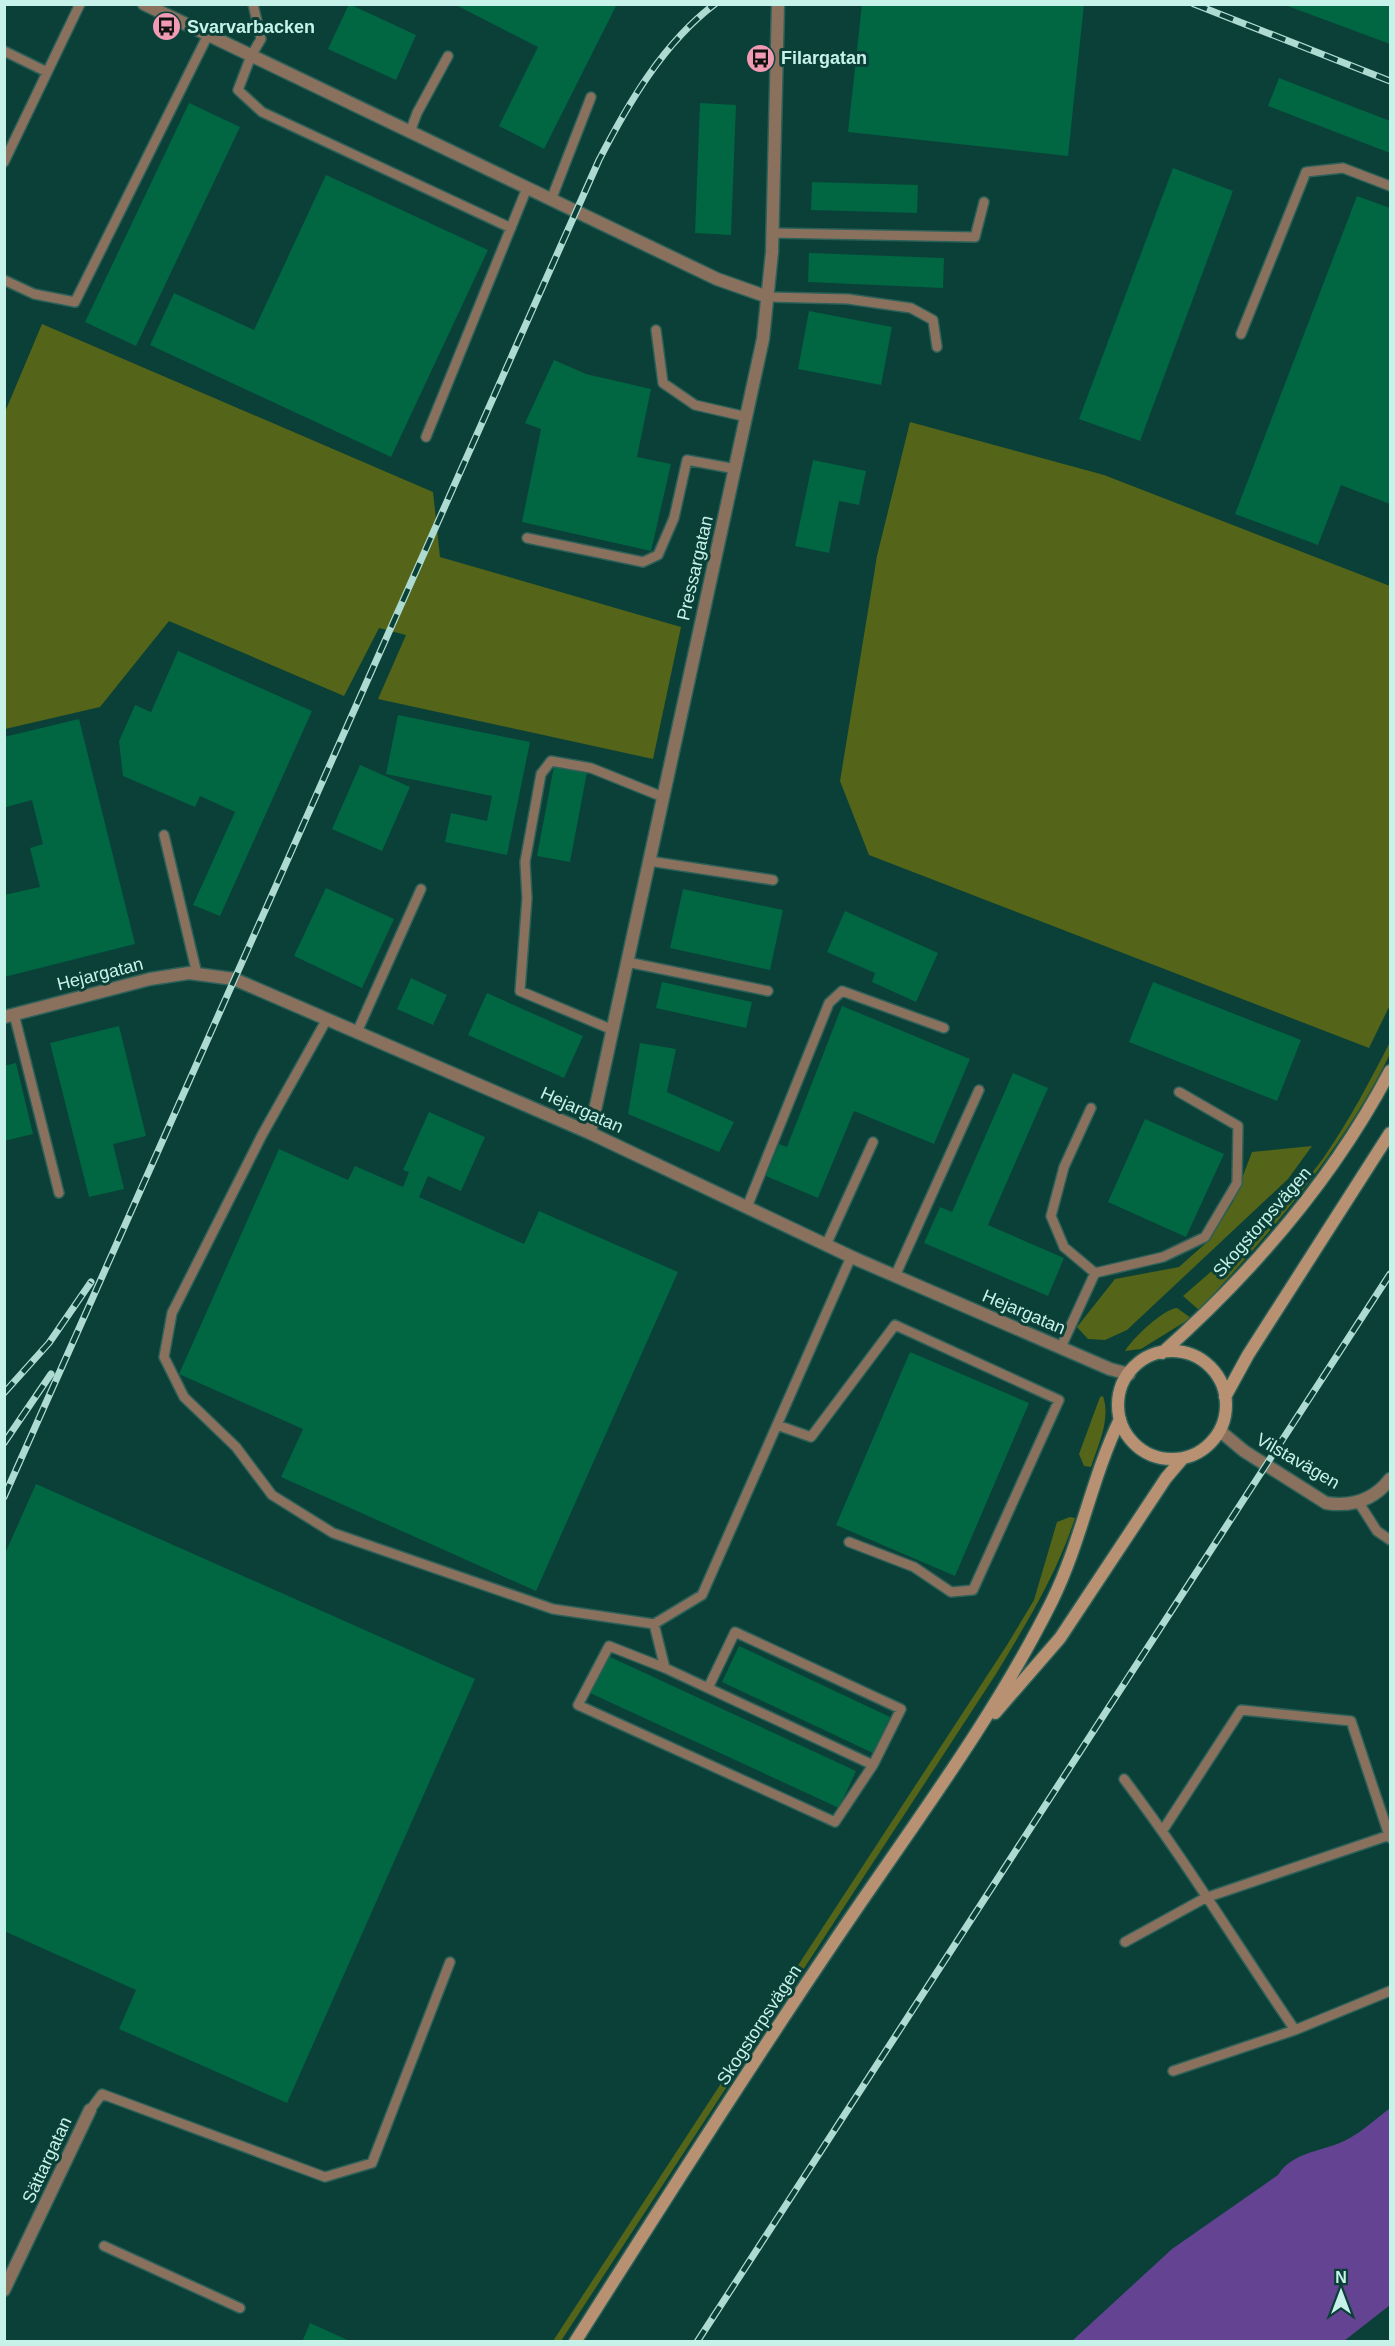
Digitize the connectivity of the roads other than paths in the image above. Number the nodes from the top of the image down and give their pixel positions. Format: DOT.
graph roads {
  1 [pos="80,4"];
  2 [pos="144,4"];
  3 [pos="253,4"];
  4 [pos="778,4"];
  5 [pos="208,35"];
  6 [pos="4,51"];
  7 [pos="251,56"];
  8 [pos="448,56"];
  9 [pos="47,72"];
  10 [pos="591,97"];
  11 [pos="410,132"];
  12 [pos="4,162"];
  13 [pos="1390,186"];
  14 [pos="527,188"];
  15 [pos="551,200"];
  16 [pos="984,202"];
  17 [pos="511,228"];
  18 [pos="772,233"];
  19 [pos="4,280"];
  20 [pos="768,297"];
  21 [pos="656,330"];
  22 [pos="1241,334"];
  23 [pos="937,347"];
  24 [pos="747,417"];
  25 [pos="426,437"];
  26 [pos="736,469"];
  27 [pos="527,538"];
  28 [pos="663,797"];
  29 [pos="164,836"];
  30 [pos="649,861"];
  31 [pos="773,880"];
  32 [pos="421,889"];
  33 [pos="627,962"];
  34 [pos="197,974"];
  35 [pos="768,990"];
  36 [pos="9,1015"];
  37 [pos="327,1018"];
  38 [pos="944,1028"];
  39 [pos="613,1030"];
  40 [pos="357,1032"];
  41 [pos="1390,1071"];
  42 [pos="979,1090"];
  43 [pos="1179,1092"];
  44 [pos="1092,1108"];
  45 [pos="590,1133"];
  46 [pos="1390,1133"];
  47 [pos="873,1142"];
  48 [pos="59,1193"];
  49 [pos="747,1207"];
  50 [pos="826,1245"];
  51 [pos="851,1257"];
  52 [pos="1095,1273"];
  53 [pos="895,1276"];
  54 [pos="1061,1347"];
  55 [pos="1162,1353"];
  56 [pos="1129,1374"];
  57 [pos="1225,1397"];
  58 [pos="1120,1419"];
  59 [pos="777,1425"];
  60 [pos="1220,1431"];
  61 [pos="1183,1458"];
  62 [pos="1390,1479"];
  63 [pos="1359,1503"];
  64 [pos="1390,1540"];
  65 [pos="849,1542"];
  66 [pos="654,1624"];
  67 [pos="665,1668"];
  68 [pos="708,1688"];
  69 [pos="979,1732"];
  70 [pos="873,1765"];
  71 [pos="1124,1779"];
  72 [pos="1163,1830"];
  73 [pos="1390,1836"];
  74 [pos="1205,1898"];
  75 [pos="1125,1942"];
  76 [pos="450,1962"];
  77 [pos="1390,1990"];
  78 [pos="1295,2030"];
  79 [pos="1173,2071"];
  80 [pos="90,2110"];
  81 [pos="104,2246"];
  82 [pos="4,2290"];
  83 [pos="240,2308"];
  84 [pos="574,2342"];
  1 -- 9 [label="lane"];
  2 -- 5 [label="street"];
  3 -- 7 [label="lane"];
  4 -- 18 [label="street, Pressargatan"];
  5 -- 7 [label="street"];
  5 -- 19 [label="lane"];
  6 -- 9 [label="lane"];
  7 -- 11 [label="street"];
  7 -- 17 [label="lane"];
  8 -- 11 [label="lane"];
  9 -- 12 [label="lane"];
  10 -- 15 [label="lane"];
  11 -- 14 [label="street"];
  13 -- 22 [label="lane"];
  14 -- 15 [label="street"];
  14 -- 17 [label="lane"];
  15 -- 20 [label="street"];
  16 -- 18 [label="lane"];
  17 -- 25 [label="lane"];
  18 -- 20 [label="street, Pressargatan"];
  20 -- 23 [label="lane"];
  20 -- 24 [label="street, Pressargatan"];
  21 -- 24 [label="lane"];
  24 -- 26 [label="street, Pressargatan"];
  26 -- 27 [label="lane"];
  26 -- 28 [label="street, Pressargatan"];
  28 -- 30 [label="street, Pressargatan"];
  28 -- 39 [label="lane"];
  29 -- 34 [label="lane"];
  30 -- 31 [label="lane"];
  30 -- 33 [label="street, Pressargatan"];
  32 -- 40 [label="lane"];
  33 -- 35 [label="lane"];
  33 -- 39 [label="street, Pressargatan"];
  34 -- 36 [label="street, Hejargatan"];
  34 -- 37 [label="street, Hejargatan"];
  36 -- 48 [label="lane"];
  37 -- 40 [label="street, Hejargatan"];
  37 -- 66 [label="lane"];
  38 -- 49 [label="lane"];
  39 -- 45 [label="street, Pressargatan"];
  40 -- 45 [label="street, Hejargatan"];
  41 -- 55 [label="main road, Skogstorpsvägen"];
  42 -- 53 [label="lane"];
  43 -- 52 [label="lane"];
  44 -- 52 [label="lane"];
  45 -- 49 [label="street, Hejargatan"];
  46 -- 57 [label="main road"];
  47 -- 50 [label="lane"];
  49 -- 50 [label="street, Hejargatan"];
  50 -- 51 [label="street, Hejargatan"];
  51 -- 53 [label="street, Hejargatan"];
  51 -- 59 [label="lane"];
  52 -- 54 [label="lane"];
  53 -- 54 [label="street, Hejargatan"];
  54 -- 56 [label="street, Hejargatan"];
  55 -- 56 [label="main road"];
  55 -- 57 [label="main road"];
  56 -- 58 [label="main road"];
  57 -- 60 [label="main road"];
  58 -- 61 [label="main road"];
  58 -- 69 [label="main road, Skogstorpsvägen"];
  59 -- 65 [label="lane"];
  59 -- 66 [label="lane"];
  60 -- 61 [label="main road"];
  60 -- 63 [label="street, Vilstavägen"];
  61 -- 69 [label="main road, Skogstorpsvägen"];
  62 -- 63 [label="street, Vilstavägen"];
  63 -- 64 [label="lane"];
  66 -- 67 [label="lane"];
  67 -- 68 [label="lane"];
  67 -- 70 [label="lane"];
  68 -- 70 [label="lane"];
  68 -- 70 [label="lane"];
  69 -- 84 [label="main road, Skogstorpsvägen"];
  71 -- 72 [label="lane"];
  72 -- 73 [label="lane"];
  72 -- 74 [label="lane"];
  73 -- 74 [label="lane"];
  74 -- 75 [label="lane"];
  74 -- 78 [label="lane"];
  76 -- 80 [label="lane"];
  77 -- 78 [label="lane"];
  78 -- 79 [label="lane"];
  80 -- 82 [label="street, Sättargatan"];
  81 -- 83 [label="lane"];
}
